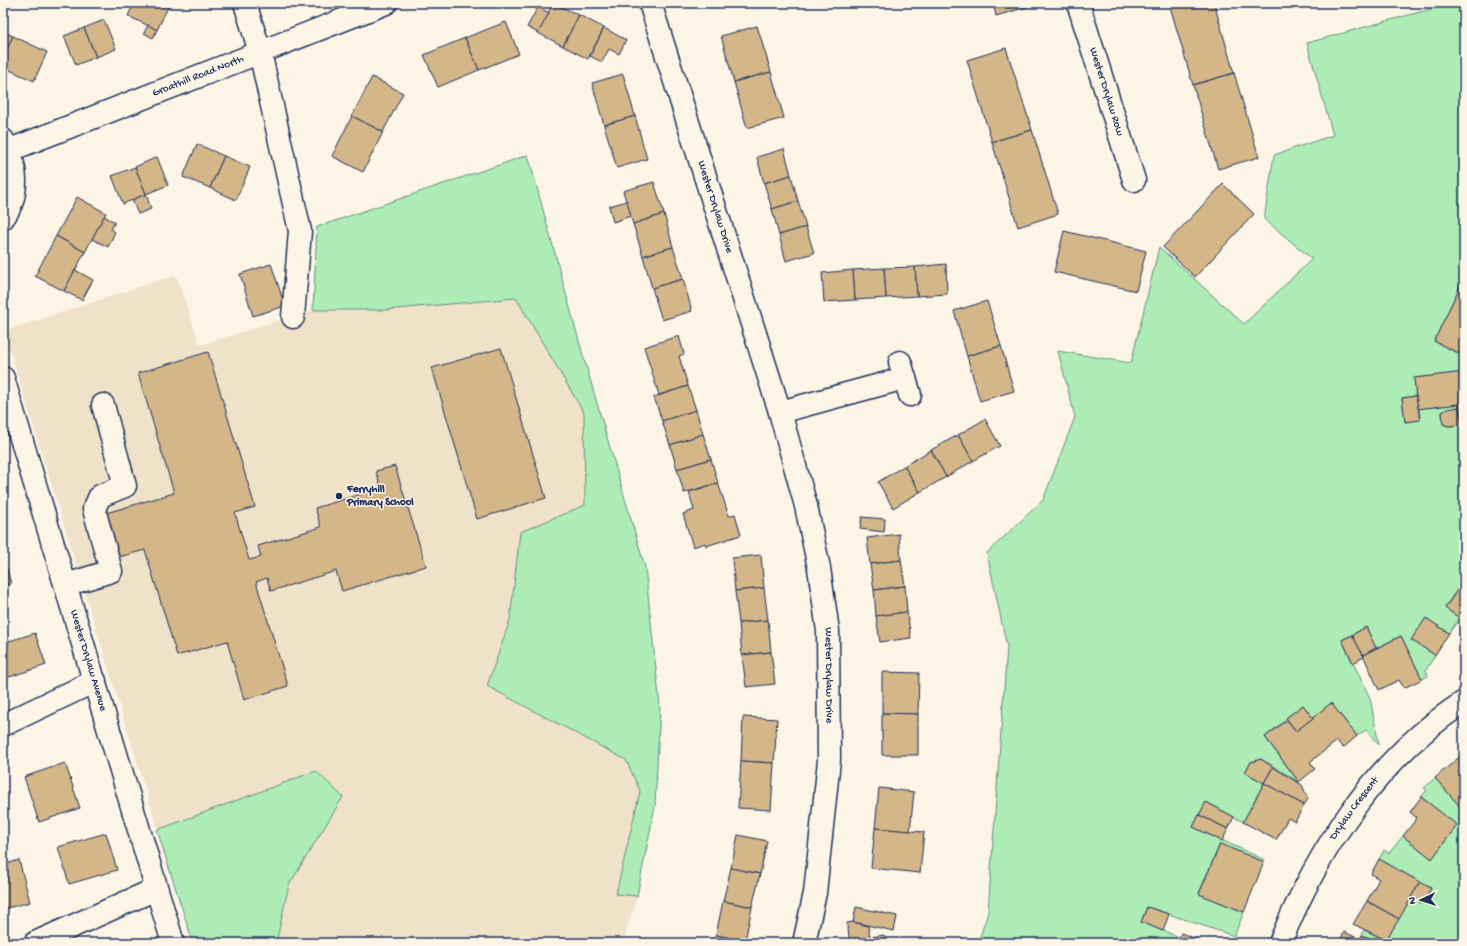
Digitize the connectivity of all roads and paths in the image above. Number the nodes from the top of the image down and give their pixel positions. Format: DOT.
graph roads {
  1 [pos="245,3"];
  2 [pos="386,3"];
  3 [pos="650,3"];
  4 [pos="1078,3"];
  5 [pos="260,52"];
  6 [pos="6,145"];
  7 [pos="1134,180"];
  8 [pos="3,218"];
  9 [pos="293,316"];
  10 [pos="3,378"];
  11 [pos="905,378"];
  12 [pos="103,405"];
  13 [pos="780,412"];
  14 [pos="66,585"];
  15 [pos="95,682"];
  16 [pos="1464,702"];
  17 [pos="3,725"];
  18 [pos="156,889"];
  19 [pos="35,943"];
  20 [pos="173,943"];
  21 [pos="804,943"];
  22 [pos="1280,943"];
  1 -- 5 [label="street"];
  2 -- 5 [label="street, Groathill Road North"];
  3 -- 13 [label="street, Wester Drylaw Drive"];
  4 -- 7 [label="street, Wester Drylaw Row"];
  5 -- 6 [label="street, Groathill Road North"];
  5 -- 9 [label="street"];
  6 -- 8 [label="street, Groathill Road North"];
  10 -- 14 [label="street, Wester Drylaw Avenue"];
  11 -- 13 [label="street"];
  12 -- 14 [label="street"];
  13 -- 21 [label="street, Wester Drylaw Drive"];
  14 -- 15 [label="street, Wester Drylaw Avenue"];
  15 -- 17 [label="street"];
  15 -- 18 [label="street, Wester Drylaw Avenue"];
  16 -- 22 [label="street, Drylaw Crescent"];
  18 -- 19 [label="street"];
  18 -- 20 [label="street, Wester Drylaw Avenue"];
}
